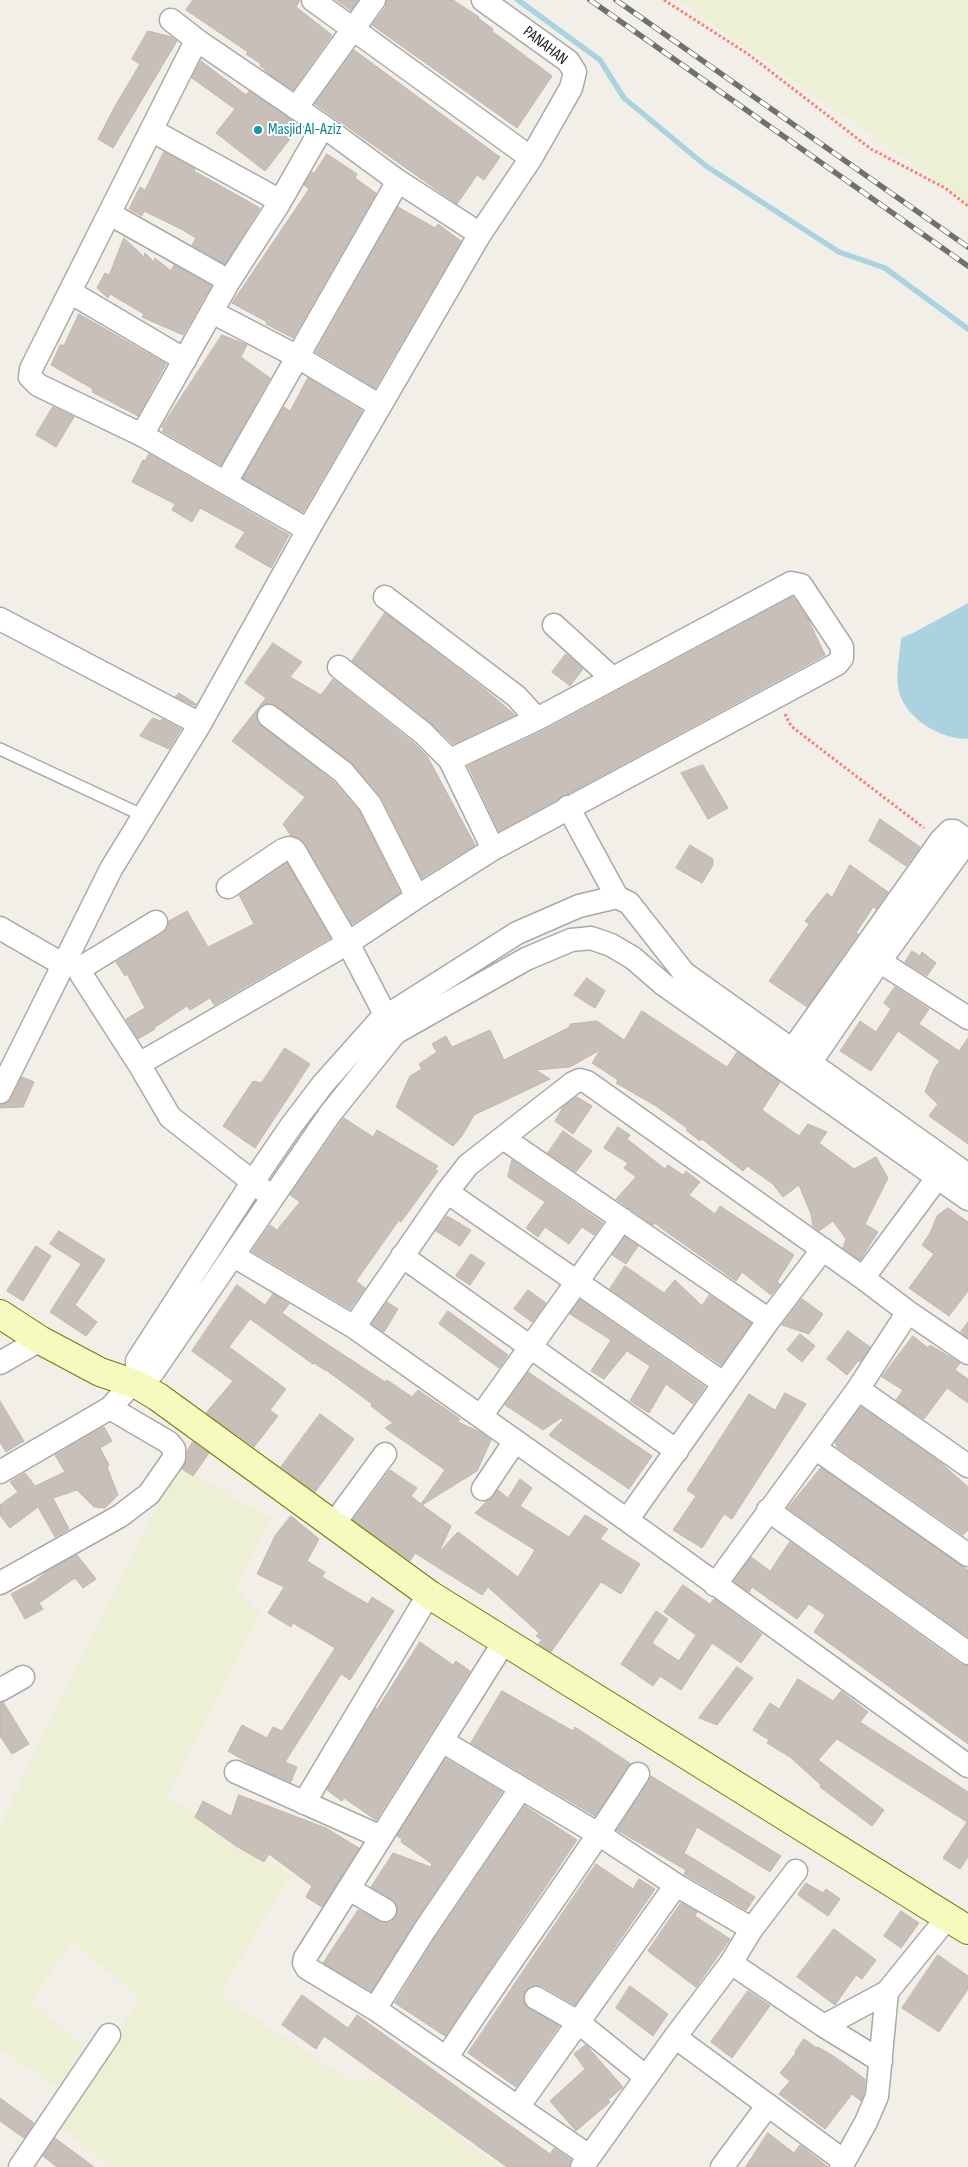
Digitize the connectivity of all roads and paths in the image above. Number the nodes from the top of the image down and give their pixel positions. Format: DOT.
graph roads {
  1 [pos="313,0"];
  2 [pos="374,0"];
  3 [pos="483,0"];
  4 [pos="664,0"];
  5 [pos="172,20"];
  6 [pos="353,30"];
  7 [pos="198,41"];
  8 [pos="296,108"];
  9 [pos="323,126"];
  10 [pos="151,130"];
  11 [pos="531,158"];
  12 [pos="398,181"];
  13 [pos="278,205"];
  14 [pos="968,206"];
  15 [pos="110,214"];
  16 [pos="480,234"];
  17 [pos="229,281"];
  18 [pos="70,292"];
  19 [pos="212,312"];
  20 [pos="298,357"];
  21 [pos="185,360"];
  22 [pos="380,406"];
  23 [pos="142,435"];
  24 [pos="226,482"];
  25 [pos="308,530"];
  26 [pos="385,597"];
  27 [pos="0,619"];
  28 [pos="554,625"];
  29 [pos="339,667"];
  30 [pos="612,678"];
  31 [pos="778,696"];
  32 [pos="269,716"];
  33 [pos="538,719"];
  34 [pos="200,724"];
  35 [pos="0,749"];
  36 [pos="450,760"];
  37 [pos="568,807"];
  38 [pos="144,816"];
  39 [pos="941,840"];
  40 [pos="968,840"];
  41 [pos="493,849"];
  42 [pos="228,887"];
  43 [pos="417,897"];
  44 [pos="617,897"];
  45 [pos="579,906"];
  46 [pos="156,922"];
  47 [pos="0,928"];
  48 [pos="586,938"];
  49 [pos="657,940"];
  50 [pos="348,943"];
  51 [pos="871,956"];
  52 [pos="633,958"];
  53 [pos="62,964"];
  54 [pos="968,1018"];
  55 [pos="390,1025"];
  56 [pos="792,1050"];
  57 [pos="810,1063"];
  58 [pos="139,1064"];
  59 [pos="0,1092"];
  60 [pos="503,1138"];
  61 [pos="944,1170"];
  62 [pos="968,1175"];
  63 [pos="252,1183"];
  64 [pos="447,1192"];
  65 [pos="272,1197"];
  66 [pos="968,1199"];
  67 [pos="622,1219"];
  68 [pos="823,1249"];
  69 [pos="234,1256"];
  70 [pos="402,1256"];
  71 [pos="863,1278"];
  72 [pos="577,1282"];
  73 [pos="908,1312"];
  74 [pos="0,1314"];
  75 [pos="769,1320"];
  76 [pos="354,1327"];
  77 [pos="40,1340"];
  78 [pos="531,1347"];
  79 [pos="968,1354"];
  80 [pos="0,1363"];
  81 [pos="135,1381"];
  82 [pos="723,1383"];
  83 [pos="858,1389"];
  84 [pos="110,1408"];
  85 [pos="481,1416"];
  86 [pos="515,1441"];
  87 [pos="816,1448"];
  88 [pos="677,1451"];
  89 [pos="385,1454"];
  90 [pos="968,1466"];
  91 [pos="0,1472"];
  92 [pos="484,1489"];
  93 [pos="768,1510"];
  94 [pos="627,1520"];
  95 [pos="333,1525"];
  96 [pos="968,1555"];
  97 [pos="0,1583"];
  98 [pos="715,1585"];
  99 [pos="430,1595"];
  100 [pos="504,1642"];
  101 [pos="968,1653"];
  102 [pos="23,1677"];
  103 [pos="0,1690"];
  104 [pos="442,1741"];
  105 [pos="968,1766"];
  106 [pos="236,1772"];
  107 [pos="638,1774"];
  108 [pos="522,1788"];
  109 [pos="304,1803"];
  110 [pos="600,1835"];
  111 [pos="381,1837"];
  112 [pos="796,1871"];
  113 [pos="676,1885"];
  114 [pos="349,1889"];
  115 [pos="385,1910"];
  116 [pos="958,1924"];
  117 [pos="752,1930"];
  118 [pos="731,1963"];
  119 [pos="887,1992"];
  120 [pos="536,1998"];
  121 [pos="375,2009"];
  122 [pos="578,2022"];
  123 [pos="824,2026"];
  124 [pos="109,2034"];
  125 [pos="674,2037"];
  126 [pos="447,2056"];
  127 [pos="881,2060"];
  128 [pos="646,2077"];
  129 [pos="768,2105"];
  130 [pos="518,2107"];
  131 [pos="586,2162"];
  132 [pos="843,2164"];
  133 [pos="20,2167"];
  134 [pos="722,2167"];
  1 -- 6 [label="street"];
  2 -- 6 [label="street"];
  3 -- 11 [label="street, PANAHAN"];
  4 -- 14 [label="path"];
  5 -- 7 [label="street"];
  6 -- 8 [label="street"];
  6 -- 11 [label="street"];
  7 -- 8 [label="street"];
  7 -- 10 [label="street"];
  8 -- 9 [label="street"];
  9 -- 12 [label="street"];
  9 -- 13 [label="street"];
  10 -- 13 [label="street"];
  10 -- 15 [label="street"];
  11 -- 16 [label="street, PANAHAN"];
  12 -- 16 [label="street"];
  12 -- 20 [label="street"];
  13 -- 17 [label="street"];
  15 -- 17 [label="street"];
  15 -- 18 [label="street"];
  16 -- 22 [label="street, PANAHAN"];
  17 -- 19 [label="street"];
  18 -- 21 [label="street"];
  18 -- 23 [label="street"];
  19 -- 20 [label="street"];
  19 -- 21 [label="street"];
  20 -- 22 [label="street"];
  20 -- 24 [label="street"];
  21 -- 23 [label="street"];
  22 -- 25 [label="street, PANAHAN"];
  23 -- 24 [label="street"];
  24 -- 25 [label="street"];
  25 -- 34 [label="street, PANAHAN"];
  26 -- 33 [label="street"];
  27 -- 34 [label="street"];
  28 -- 30 [label="street"];
  29 -- 36 [label="street"];
  30 -- 31 [label="street"];
  30 -- 33 [label="street"];
  31 -- 37 [label="street"];
  31 -- 39 [label="path"];
  32 -- 43 [label="street"];
  33 -- 36 [label="street"];
  34 -- 38 [label="street, PANAHAN"];
  35 -- 38 [label="lane"];
  36 -- 41 [label="street"];
  37 -- 41 [label="street"];
  37 -- 44 [label="street"];
  38 -- 53 [label="street, PANAHAN"];
  39 -- 40 [label="street"];
  39 -- 51 [label="street"];
  40 -- 51 [label="street"];
  41 -- 43 [label="street"];
  42 -- 50 [label="street"];
  43 -- 50 [label="street"];
  44 -- 45 [label="street"];
  44 -- 49 [label="street"];
  45 -- 48 [label="street"];
  45 -- 55 [label="street"];
  46 -- 58 [label="street"];
  47 -- 53 [label="street"];
  48 -- 52 [label="street"];
  48 -- 55 [label="street"];
  49 -- 52 [label="street"];
  49 -- 56 [label="street"];
  50 -- 55 [label="street"];
  50 -- 58 [label="street"];
  51 -- 54 [label="street"];
  51 -- 56 [label="street"];
  51 -- 57 [label="street"];
  52 -- 61 [label="street"];
  53 -- 59 [label="street, PANAHAN"];
  55 -- 63 [label="street"];
  55 -- 65 [label="street"];
  56 -- 57 [label="street"];
  57 -- 61 [label="street"];
  58 -- 63 [label="street"];
  60 -- 64 [label="street"];
  60 -- 67 [label="street"];
  60 -- 68 [label="street"];
  61 -- 62 [label="street"];
  61 -- 66 [label="street"];
  61 -- 71 [label="street"];
  63 -- 65 [label="street"];
  63 -- 81 [label="street"];
  64 -- 70 [label="street"];
  64 -- 72 [label="street"];
  65 -- 69 [label="street"];
  67 -- 72 [label="street"];
  67 -- 75 [label="street"];
  68 -- 71 [label="street"];
  68 -- 75 [label="street"];
  69 -- 76 [label="street"];
  69 -- 81 [label="street"];
  70 -- 76 [label="street"];
  70 -- 78 [label="street"];
  71 -- 73 [label="street"];
  72 -- 78 [label="street"];
  72 -- 82 [label="street"];
  73 -- 79 [label="street"];
  73 -- 83 [label="street"];
  74 -- 77 [label="street"];
  75 -- 82 [label="street"];
  76 -- 85 [label="street"];
  77 -- 80 [label="street"];
  77 -- 81 [label="street"];
  78 -- 85 [label="street"];
  78 -- 88 [label="street"];
  81 -- 84 [label="street"];
  81 -- 95 [label="street"];
  82 -- 88 [label="street"];
  83 -- 87 [label="street"];
  83 -- 90 [label="street"];
  84 -- 91 [label="street"];
  84 -- 97 [label="street"];
  85 -- 86 [label="street"];
  86 -- 92 [label="street"];
  86 -- 94 [label="street"];
  87 -- 93 [label="street"];
  87 -- 96 [label="street"];
  88 -- 94 [label="street"];
  89 -- 95 [label="street"];
  93 -- 98 [label="street"];
  93 -- 101 [label="street"];
  94 -- 98 [label="street"];
  95 -- 99 [label="street"];
  98 -- 105 [label="street"];
  99 -- 100 [label="street"];
  99 -- 109 [label="street"];
  100 -- 104 [label="street"];
  100 -- 116 [label="street"];
  102 -- 103 [label="street"];
  104 -- 108 [label="street"];
  104 -- 111 [label="street"];
  106 -- 109 [label="street"];
  107 -- 110 [label="street"];
  108 -- 110 [label="street"];
  108 -- 121 [label="street"];
  109 -- 111 [label="street"];
  110 -- 113 [label="street"];
  110 -- 126 [label="street"];
  111 -- 114 [label="street"];
  112 -- 117 [label="street"];
  113 -- 117 [label="street"];
  113 -- 122 [label="street"];
  114 -- 115 [label="street"];
  114 -- 121 [label="street"];
  116 -- 119 [label="street"];
  117 -- 118 [label="street"];
  118 -- 123 [label="street"];
  118 -- 125 [label="street"];
  119 -- 123 [label="street"];
  119 -- 127 [label="street"];
  120 -- 122 [label="street"];
  121 -- 126 [label="street"];
  122 -- 128 [label="street"];
  122 -- 130 [label="street"];
  123 -- 127 [label="street"];
  124 -- 133 [label="street"];
  125 -- 128 [label="street"];
  125 -- 129 [label="street"];
  126 -- 130 [label="street"];
  127 -- 132 [label="street"];
  128 -- 131 [label="street"];
  129 -- 132 [label="street"];
  129 -- 134 [label="street"];
  130 -- 131 [label="street"];
}
